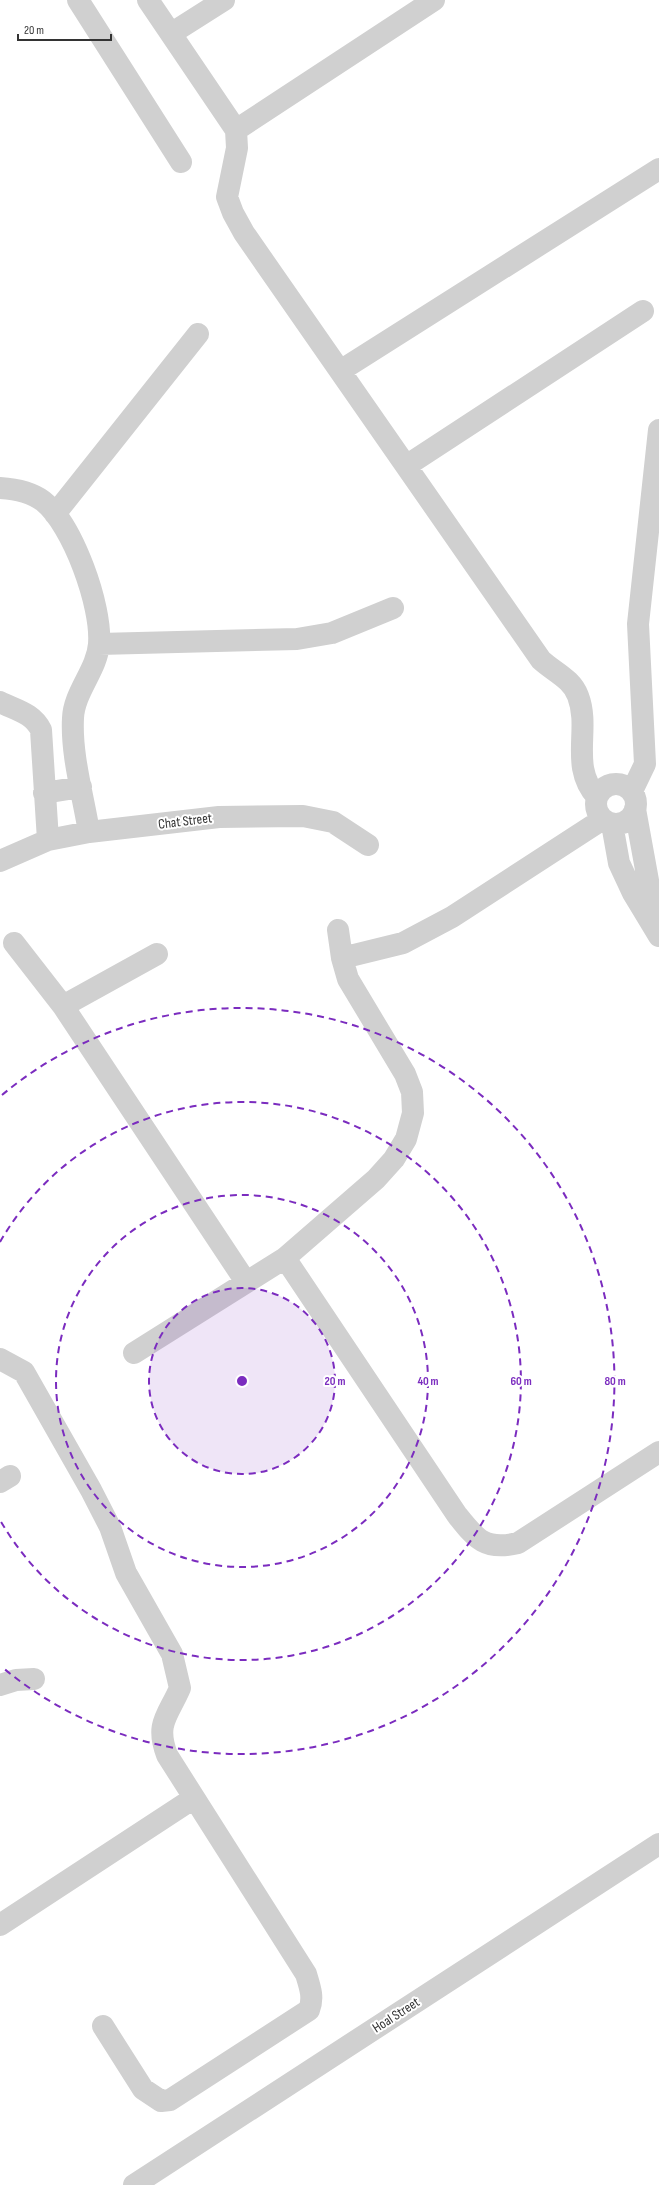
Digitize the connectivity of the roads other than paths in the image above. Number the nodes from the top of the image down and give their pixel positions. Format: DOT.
graph roads {
  1 [pos="78,0"];
  2 [pos="148,0"];
  3 [pos="224,0"];
  4 [pos="434,0"];
  5 [pos="172,34"];
  6 [pos="236,130"];
  7 [pos="181,162"];
  8 [pos="659,169"];
  9 [pos="643,311"];
  10 [pos="198,334"];
  11 [pos="340,371"];
  12 [pos="659,430"];
  13 [pos="406,466"];
  14 [pos="0,488"];
  15 [pos="55,514"];
  16 [pos="393,608"];
  17 [pos="99,644"];
  18 [pos="0,702"];
  19 [pos="81,787"];
  20 [pos="44,793"];
  21 [pos="597,797"];
  22 [pos="634,800"];
  23 [pos="608,822"];
  24 [pos="89,832"];
  25 [pos="48,840"];
  26 [pos="368,845"];
  27 [pos="0,860"];
  28 [pos="659,920"];
  29 [pos="338,930"];
  30 [pos="659,936"];
  31 [pos="14,943"];
  32 [pos="157,954"];
  33 [pos="342,958"];
  34 [pos="63,1006"];
  35 [pos="286,1258"];
  36 [pos="246,1282"];
  37 [pos="134,1353"];
  38 [pos="0,1359"];
  39 [pos="659,1452"];
  40 [pos="34,1679"];
  41 [pos="0,1685"];
  42 [pos="194,1798"];
  43 [pos="659,1844"];
  44 [pos="0,1925"];
  45 [pos="102,2026"];
  46 [pos="134,2185"];
  1 -- 7 [label="street"];
  2 -- 5 [label="street"];
  3 -- 5 [label="street"];
  4 -- 6 [label="street"];
  5 -- 6 [label="street"];
  6 -- 11 [label="street"];
  8 -- 11 [label="street"];
  9 -- 13 [label="street"];
  10 -- 15 [label="street"];
  11 -- 13 [label="street"];
  12 -- 22 [label="street"];
  13 -- 21 [label="street"];
  14 -- 15 [label="street"];
  15 -- 17 [label="street"];
  16 -- 17 [label="street"];
  17 -- 19 [label="street"];
  18 -- 20 [label="street"];
  19 -- 20 [label="street"];
  19 -- 24 [label="street"];
  20 -- 25 [label="street"];
  21 -- 22 [label="street"];
  21 -- 23 [label="street"];
  22 -- 23 [label="street"];
  22 -- 28 [label="street"];
  23 -- 30 [label="street"];
  23 -- 33 [label="street"];
  24 -- 25 [label="street, Chat Street"];
  24 -- 26 [label="street, Chat Street"];
  25 -- 27 [label="street, Chat Street"];
  29 -- 33 [label="street"];
  31 -- 34 [label="street"];
  32 -- 34 [label="street"];
  33 -- 35 [label="street"];
  34 -- 36 [label="street"];
  35 -- 36 [label="street"];
  35 -- 39 [label="street"];
  36 -- 37 [label="street"];
  38 -- 42 [label="street"];
  40 -- 41 [label="street"];
  42 -- 44 [label="street"];
  42 -- 45 [label="street"];
  43 -- 46 [label="street, Hoal Street"];
}
